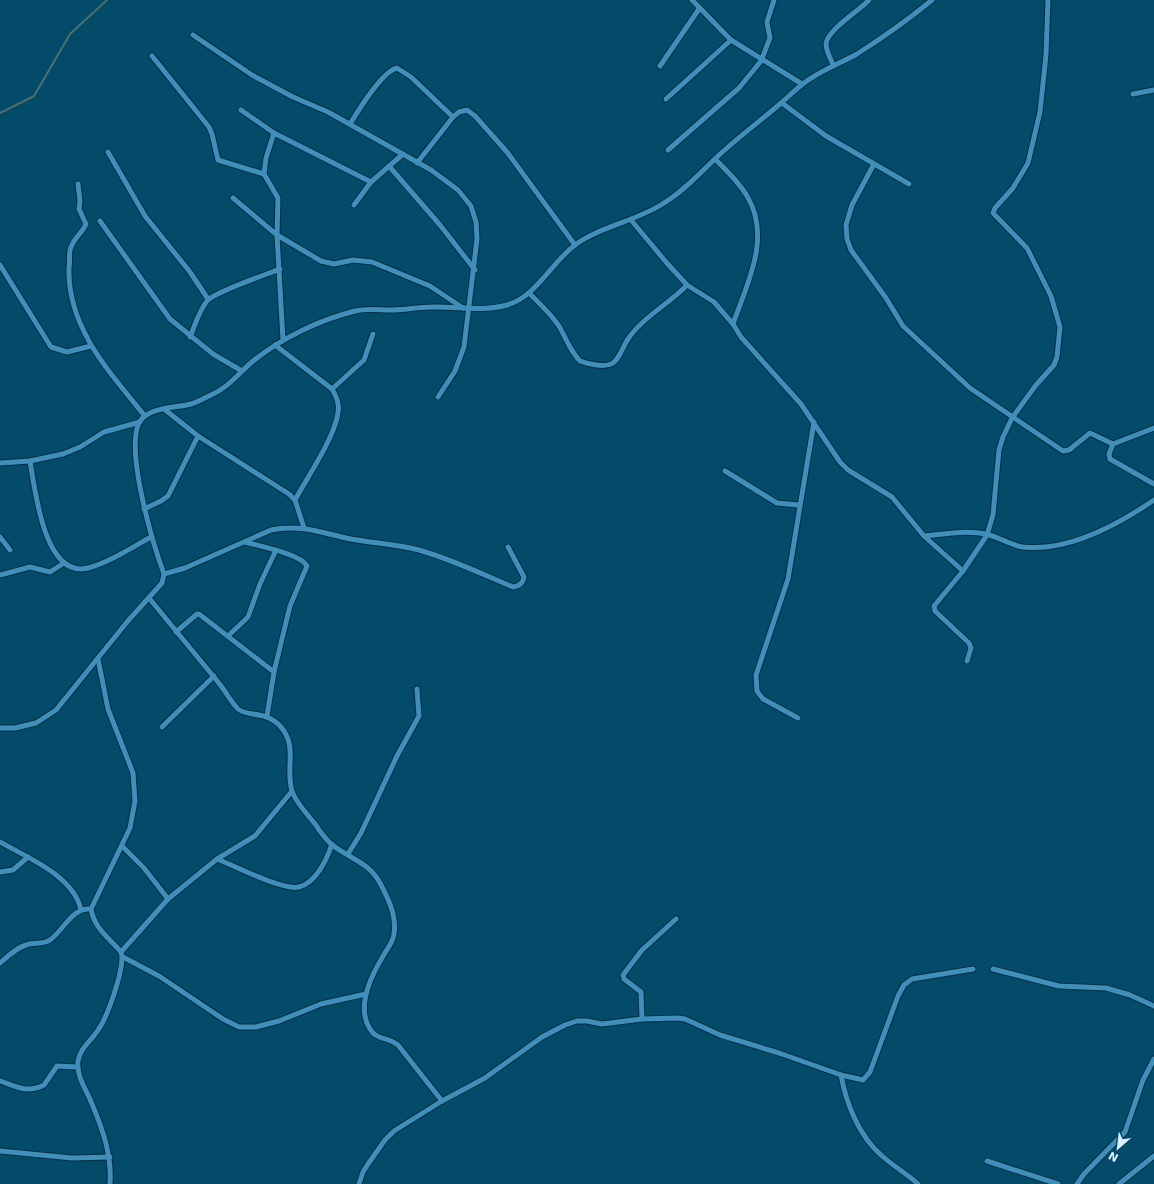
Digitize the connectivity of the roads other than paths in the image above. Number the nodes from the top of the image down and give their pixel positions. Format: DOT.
graph roads {
  1 [pos="692,0"];
  2 [pos="774,0"];
  3 [pos="869,0"];
  4 [pos="932,0"];
  5 [pos="1048,0"];
  6 [pos="699,9"];
  7 [pos="193,34"];
  8 [pos="731,40"];
  9 [pos="152,56"];
  10 [pos="761,61"];
  11 [pos="833,65"];
  12 [pos="660,66"];
  13 [pos="802,84"];
  14 [pos="1154,90"];
  15 [pos="1133,94"];
  16 [pos="666,99"];
  17 [pos="782,102"];
  18 [pos="241,110"];
  19 [pos="453,117"];
  20 [pos="350,124"];
  21 [pos="274,133"];
  22 [pos="668,150"];
  23 [pos="108,152"];
  24 [pos="403,154"];
  25 [pos="715,159"];
  26 [pos="417,163"];
  27 [pos="874,164"];
  28 [pos="390,166"];
  29 [pos="264,174"];
  30 [pos="371,182"];
  31 [pos="78,184"];
  32 [pos="909,184"];
  33 [pos="233,198"];
  34 [pos="354,205"];
  35 [pos="631,220"];
  36 [pos="100,221"];
  37 [pos="277,235"];
  38 [pos="575,245"];
  39 [pos="0,265"];
  40 [pos="280,269"];
  41 [pos="474,270"];
  42 [pos="688,285"];
  43 [pos="529,293"];
  44 [pos="208,299"];
  45 [pos="464,309"];
  46 [pos="470,309"];
  47 [pos="733,324"];
  48 [pos="373,334"];
  49 [pos="190,337"];
  50 [pos="283,340"];
  51 [pos="275,344"];
  52 [pos="91,346"];
  53 [pos="242,371"];
  54 [pos="332,389"];
  55 [pos="438,397"];
  56 [pos="164,409"];
  57 [pos="145,416"];
  58 [pos="1012,418"];
  59 [pos="140,422"];
  60 [pos="814,422"];
  61 [pos="1154,429"];
  62 [pos="198,436"];
  63 [pos="1113,444"];
  64 [pos="30,461"];
  65 [pos="0,463"];
  66 [pos="725,471"];
  67 [pos="1154,484"];
  68 [pos="295,500"];
  69 [pos="1154,500"];
  70 [pos="798,505"];
  71 [pos="144,509"];
  72 [pos="304,528"];
  73 [pos="987,535"];
  74 [pos="924,536"];
  75 [pos="151,537"];
  76 [pos="0,538"];
  77 [pos="245,542"];
  78 [pos="508,547"];
  79 [pos="10,550"];
  80 [pos="276,550"];
  81 [pos="64,563"];
  82 [pos="963,571"];
  83 [pos="164,574"];
  84 [pos="0,575"];
  85 [pos="149,598"];
  86 [pos="176,632"];
  87 [pos="228,636"];
  88 [pos="98,659"];
  89 [pos="967,661"];
  90 [pos="274,672"];
  91 [pos="214,676"];
  92 [pos="417,689"];
  93 [pos="267,716"];
  94 [pos="798,718"];
  95 [pos="162,727"];
  96 [pos="0,728"];
  97 [pos="292,791"];
  98 [pos="0,842"];
  99 [pos="332,844"];
  100 [pos="122,847"];
  101 [pos="348,854"];
  102 [pos="28,857"];
  103 [pos="217,859"];
  104 [pos="0,872"];
  105 [pos="168,899"];
  106 [pos="91,909"];
  107 [pos="81,910"];
  108 [pos="676,919"];
  109 [pos="122,955"];
  110 [pos="0,963"];
  111 [pos="973,969"];
  112 [pos="993,969"];
  113 [pos="366,994"];
  114 [pos="1154,1006"];
  115 [pos="642,1019"];
  116 [pos="1154,1059"];
  117 [pos="78,1066"];
  118 [pos="841,1075"];
  119 [pos="0,1081"];
  120 [pos="442,1101"];
  121 [pos="0,1151"];
  122 [pos="1154,1156"];
  123 [pos="110,1157"];
  124 [pos="987,1162"];
  125 [pos="110,1184"];
  126 [pos="359,1184"];
  127 [pos="918,1184"];
  128 [pos="1058,1184"];
  129 [pos="1077,1184"];
  130 [pos="1120,1184"];
  1 -- 6 [label="street"];
  2 -- 10 [label="street"];
  3 -- 11 [label="street"];
  4 -- 11 [label="street"];
  5 -- 58 [label="street"];
  6 -- 8 [label="street"];
  6 -- 12 [label="street"];
  7 -- 20 [label="street"];
  8 -- 10 [label="street"];
  8 -- 16 [label="street"];
  9 -- 29 [label="street"];
  10 -- 13 [label="street"];
  10 -- 22 [label="street"];
  11 -- 13 [label="street"];
  13 -- 17 [label="street"];
  14 -- 15 [label="street"];
  17 -- 25 [label="street"];
  17 -- 27 [label="street"];
  18 -- 21 [label="street"];
  19 -- 20 [label="street"];
  19 -- 26 [label="street"];
  19 -- 38 [label="street"];
  20 -- 24 [label="street"];
  21 -- 29 [label="street"];
  21 -- 30 [label="street"];
  23 -- 44 [label="street"];
  24 -- 26 [label="street"];
  24 -- 28 [label="street"];
  25 -- 35 [label="street"];
  25 -- 47 [label="street"];
  26 -- 41 [label="street"];
  27 -- 32 [label="street"];
  27 -- 58 [label="street"];
  28 -- 30 [label="street"];
  28 -- 41 [label="street"];
  29 -- 37 [label="street"];
  30 -- 34 [label="street"];
  31 -- 52 [label="street"];
  33 -- 37 [label="street"];
  35 -- 38 [label="street"];
  35 -- 42 [label="street"];
  36 -- 49 [label="street"];
  37 -- 40 [label="street"];
  37 -- 45 [label="street"];
  38 -- 43 [label="street"];
  39 -- 52 [label="street"];
  40 -- 44 [label="street"];
  40 -- 50 [label="street"];
  41 -- 46 [label="street"];
  42 -- 43 [label="street"];
  42 -- 47 [label="street"];
  43 -- 46 [label="street"];
  44 -- 49 [label="street"];
  45 -- 46 [label="street"];
  45 -- 50 [label="street"];
  46 -- 55 [label="street"];
  47 -- 60 [label="street"];
  48 -- 54 [label="street"];
  49 -- 53 [label="street"];
  50 -- 51 [label="street"];
  51 -- 53 [label="street"];
  51 -- 54 [label="street"];
  52 -- 57 [label="street"];
  53 -- 56 [label="street"];
  54 -- 68 [label="street"];
  56 -- 57 [label="street"];
  56 -- 62 [label="street"];
  57 -- 59 [label="street"];
  58 -- 63 [label="street"];
  58 -- 73 [label="street"];
  59 -- 64 [label="street"];
  59 -- 71 [label="street"];
  60 -- 70 [label="street"];
  60 -- 74 [label="street"];
  61 -- 63 [label="street"];
  62 -- 68 [label="street"];
  62 -- 71 [label="street"];
  63 -- 67 [label="street"];
  64 -- 65 [label="street"];
  64 -- 81 [label="street"];
  66 -- 70 [label="street"];
  68 -- 72 [label="street"];
  69 -- 73 [label="street"];
  70 -- 94 [label="street"];
  71 -- 75 [label="street"];
  72 -- 77 [label="street"];
  72 -- 78 [label="street"];
  73 -- 74 [label="street"];
  73 -- 82 [label="street"];
  74 -- 82 [label="street"];
  75 -- 81 [label="street"];
  75 -- 83 [label="street"];
  76 -- 79 [label="street"];
  77 -- 80 [label="street"];
  77 -- 83 [label="street"];
  80 -- 87 [label="street"];
  80 -- 90 [label="street"];
  81 -- 84 [label="street"];
  82 -- 89 [label="street"];
  83 -- 85 [label="street"];
  85 -- 86 [label="street"];
  85 -- 88 [label="street"];
  86 -- 87 [label="street"];
  86 -- 91 [label="street"];
  87 -- 90 [label="street"];
  88 -- 96 [label="street"];
  88 -- 100 [label="street"];
  90 -- 93 [label="street"];
  91 -- 93 [label="street"];
  91 -- 95 [label="street"];
  92 -- 101 [label="street"];
  93 -- 97 [label="street"];
  97 -- 99 [label="street"];
  97 -- 103 [label="street"];
  98 -- 102 [label="street"];
  99 -- 101 [label="street"];
  99 -- 103 [label="street"];
  100 -- 105 [label="street"];
  100 -- 106 [label="street"];
  101 -- 113 [label="street"];
  102 -- 104 [label="street"];
  102 -- 107 [label="street"];
  103 -- 105 [label="street"];
  105 -- 109 [label="street"];
  106 -- 107 [label="street"];
  106 -- 109 [label="street"];
  107 -- 110 [label="street"];
  108 -- 115 [label="street"];
  109 -- 113 [label="street"];
  109 -- 117 [label="street"];
  111 -- 118 [label="street"];
  112 -- 114 [label="street"];
  113 -- 120 [label="street"];
  115 -- 118 [label="street"];
  115 -- 120 [label="street"];
  116 -- 129 [label="street"];
  117 -- 119 [label="street"];
  117 -- 123 [label="street"];
  118 -- 127 [label="street"];
  120 -- 126 [label="street"];
  121 -- 123 [label="street"];
  122 -- 130 [label="street"];
  123 -- 125 [label="street"];
  124 -- 128 [label="street"];
}
